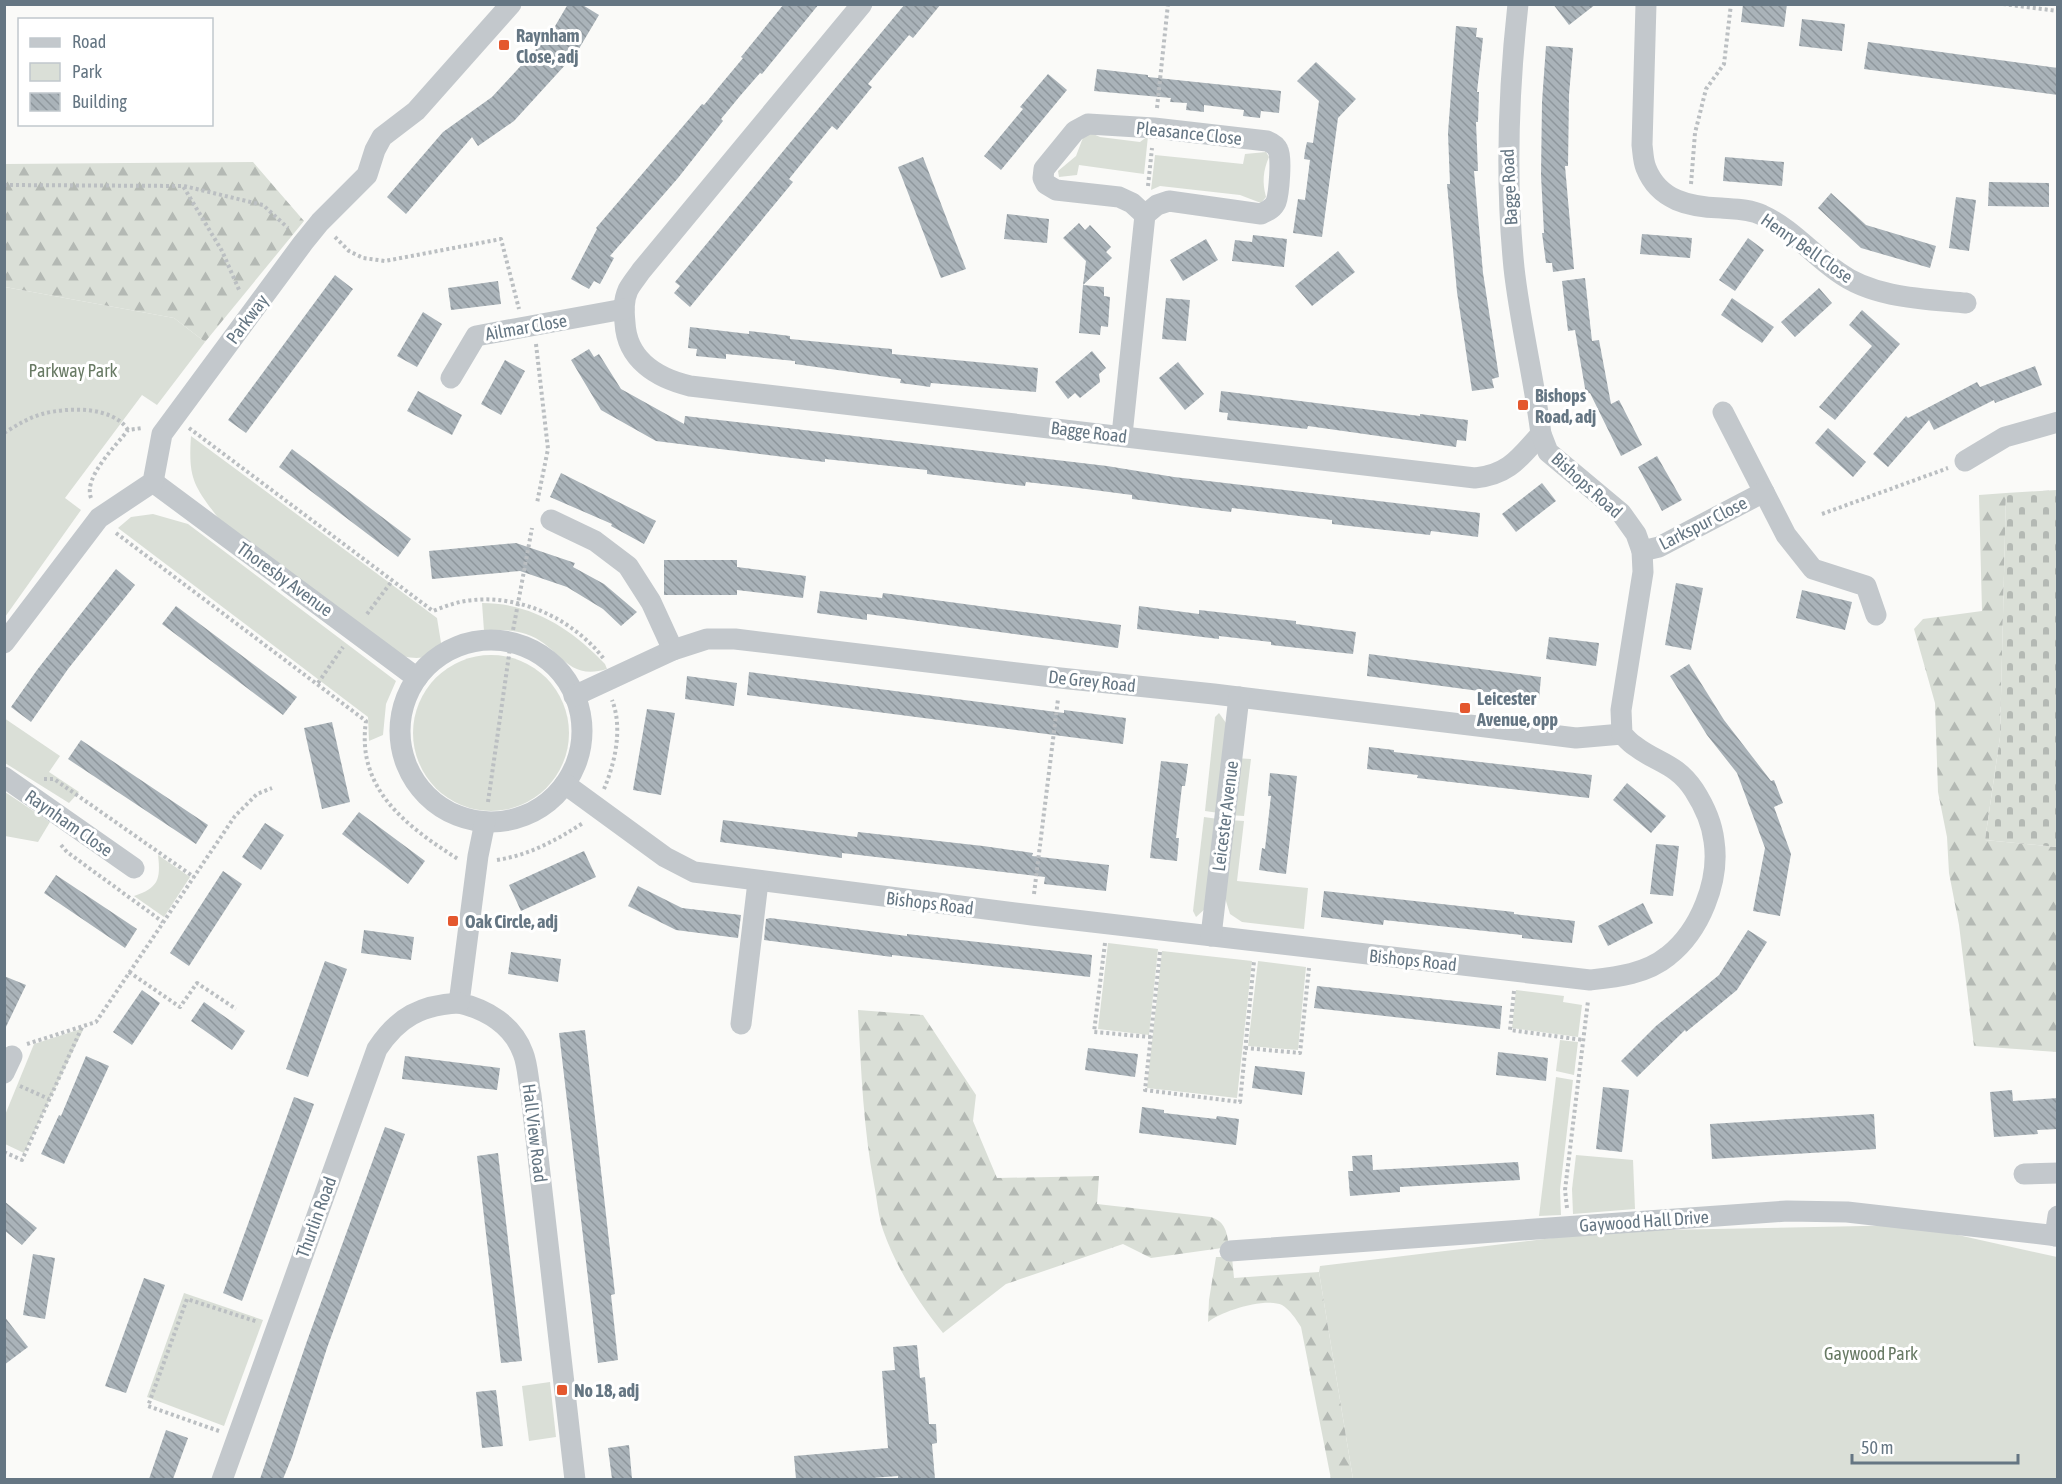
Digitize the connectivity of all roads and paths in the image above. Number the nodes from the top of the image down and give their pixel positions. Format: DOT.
graph roads {
  1 [pos="511,4"];
  2 [pos="862,4"];
  3 [pos="1168,4"];
  4 [pos="1518,4"];
  5 [pos="1646,4"];
  6 [pos="1731,4"];
  7 [pos="2004,4"];
  8 [pos="2058,11"];
  9 [pos="1154,128"];
  10 [pos="4,185"];
  11 [pos="183,186"];
  12 [pos="1689,205"];
  13 [pos="1145,215"];
  14 [pos="320,222"];
  15 [pos="303,243"];
  16 [pos="1966,303"];
  17 [pos="624,309"];
  18 [pos="250,315"];
  19 [pos="529,326"];
  20 [pos="451,378"];
  21 [pos="1723,412"];
  22 [pos="2058,422"];
  23 [pos="168,426"];
  24 [pos="128,430"];
  25 [pos="4,433"];
  26 [pos="1541,434"];
  27 [pos="1122,435"];
  28 [pos="1965,461"];
  29 [pos="153,482"];
  30 [pos="1764,492"];
  31 [pos="537,504"];
  32 [pos="1822,514"];
  33 [pos="99,518"];
  34 [pos="542,523"];
  35 [pos="1642,551"];
  36 [pos="518,603"];
  37 [pos="1876,615"];
  38 [pos="511,642"];
  39 [pos="4,643"];
  40 [pos="673,650"];
  41 [pos="417,678"];
  42 [pos="1060,678"];
  43 [pos="611,680"];
  44 [pos="574,696"];
  45 [pos="1239,697"];
  46 [pos="1622,734"];
  47 [pos="4,777"];
  48 [pos="42,779"];
  49 [pos="565,784"];
  50 [pos="272,788"];
  51 [pos="596,805"];
  52 [pos="485,822"];
  53 [pos="478,856"];
  54 [pos="134,868"];
  55 [pos="195,877"];
  56 [pos="758,882"];
  57 [pos="1032,915"];
  58 [pos="1107,924"];
  59 [pos="1162,931"];
  60 [pos="1211,936"];
  61 [pos="1256,942"];
  62 [pos="1311,948"];
  63 [pos="1516,971"];
  64 [pos="129,972"];
  65 [pos="1590,980"];
  66 [pos="459,1003"];
  67 [pos="236,1009"];
  68 [pos="741,1024"];
  69 [pos="83,1026"];
  70 [pos="1151,1037"];
  71 [pos="1583,1040"];
  72 [pos="1245,1048"];
  73 [pos="10,1071"];
  74 [pos="50,1099"];
  75 [pos="4,1152"];
  76 [pos="2058,1173"];
  77 [pos="2024,1174"];
  78 [pos="1568,1227"];
  79 [pos="2057,1229"];
  80 [pos="1230,1251"];
  81 [pos="276,1328"];
  82 [pos="237,1437"];
  83 [pos="222,1479"];
  84 [pos="575,1479"];
  1 -- 14 [label="street, Parkway"];
  2 -- 17 [label="street, Bagge Road"];
  3 -- 9 [label="path"];
  4 -- 26 [label="street, Bagge Road"];
  5 -- 12 [label="street, Henry Bell Close"];
  6 -- 12 [label="path"];
  7 -- 8 [label="path"];
  9 -- 13 [label="path"];
  9 -- 13 [label="street, Pleasance Close"];
  9 -- 13 [label="street, Pleasance Close"];
  10 -- 11 [label="path"];
  11 -- 15 [label="path"];
  11 -- 18 [label="path"];
  12 -- 16 [label="street, Henry Bell Close"];
  13 -- 27 [label="street"];
  14 -- 15 [label="street, Parkway"];
  14 -- 19 [label="path"];
  15 -- 18 [label="street, Parkway"];
  17 -- 19 [label="street, Ailmar Close"];
  17 -- 27 [label="street, Bagge Road"];
  18 -- 23 [label="street, Parkway"];
  19 -- 20 [label="street, Ailmar Close"];
  19 -- 31 [label="path"];
  21 -- 30 [label="street, Larkspur Close"];
  22 -- 28 [label="street"];
  23 -- 24 [label="path"];
  23 -- 29 [label="street, Parkway"];
  23 -- 36 [label="path"];
  24 -- 25 [label="path"];
  24 -- 33 [label="path"];
  26 -- 27 [label="street, Bagge Road"];
  26 -- 35 [label="street, Bishops Road"];
  28 -- 32 [label="path"];
  29 -- 33 [label="street"];
  29 -- 41 [label="street, Thoresby Avenue"];
  30 -- 35 [label="street, Larkspur Close"];
  30 -- 37 [label="street, Larkspur Close"];
  33 -- 39 [label="street"];
  33 -- 53 [label="path"];
  34 -- 36 [label="path"];
  34 -- 40 [label="street"];
  35 -- 46 [label="street, Bishops Road"];
  36 -- 38 [label="path"];
  36 -- 43 [label="path"];
  38 -- 41 [label="street"];
  38 -- 44 [label="street"];
  38 -- 52 [label="path"];
  40 -- 42 [label="street, De Grey Road"];
  40 -- 43 [label="street, De Grey Road"];
  41 -- 52 [label="street"];
  42 -- 45 [label="street, De Grey Road"];
  42 -- 57 [label="path"];
  43 -- 44 [label="street, De Grey Road"];
  43 -- 51 [label="path"];
  44 -- 49 [label="street"];
  45 -- 46 [label="street, De Grey Road"];
  45 -- 60 [label="street, Leicester Avenue"];
  46 -- 65 [label="street, Bishops Road"];
  47 -- 54 [label="street, Raynham Close"];
  48 -- 55 [label="path"];
  49 -- 51 [label="street, Bishops Road"];
  49 -- 52 [label="street"];
  50 -- 55 [label="path"];
  51 -- 53 [label="path"];
  51 -- 56 [label="street, Bishops Road"];
  52 -- 53 [label="street"];
  53 -- 66 [label="street"];
  55 -- 64 [label="path"];
  56 -- 57 [label="street, Bishops Road"];
  56 -- 68 [label="street"];
  57 -- 58 [label="street, Bishops Road"];
  58 -- 59 [label="street, Bishops Road"];
  58 -- 70 [label="path"];
  59 -- 60 [label="street, Bishops Road"];
  59 -- 70 [label="path"];
  60 -- 61 [label="street, Bishops Road"];
  61 -- 62 [label="street, Bishops Road"];
  61 -- 72 [label="path"];
  62 -- 63 [label="street, Bishops Road"];
  62 -- 72 [label="path"];
  63 -- 65 [label="street, Bishops Road"];
  63 -- 71 [label="path"];
  64 -- 67 [label="path"];
  64 -- 69 [label="path"];
  65 -- 71 [label="path"];
  66 -- 81 [label="street, Thurlin Road"];
  66 -- 84 [label="street, Hall View Road"];
  69 -- 73 [label="path"];
  69 -- 74 [label="path"];
  70 -- 72 [label="path"];
  71 -- 78 [label="path"];
  73 -- 74 [label="path"];
  74 -- 75 [label="path"];
  76 -- 77 [label="street"];
  78 -- 79 [label="street, Gaywood Hall Drive"];
  78 -- 80 [label="street, Gaywood Hall Drive"];
  81 -- 82 [label="street, Thurlin Road"];
  81 -- 82 [label="path"];
  82 -- 83 [label="street, Thurlin Road"];
}
